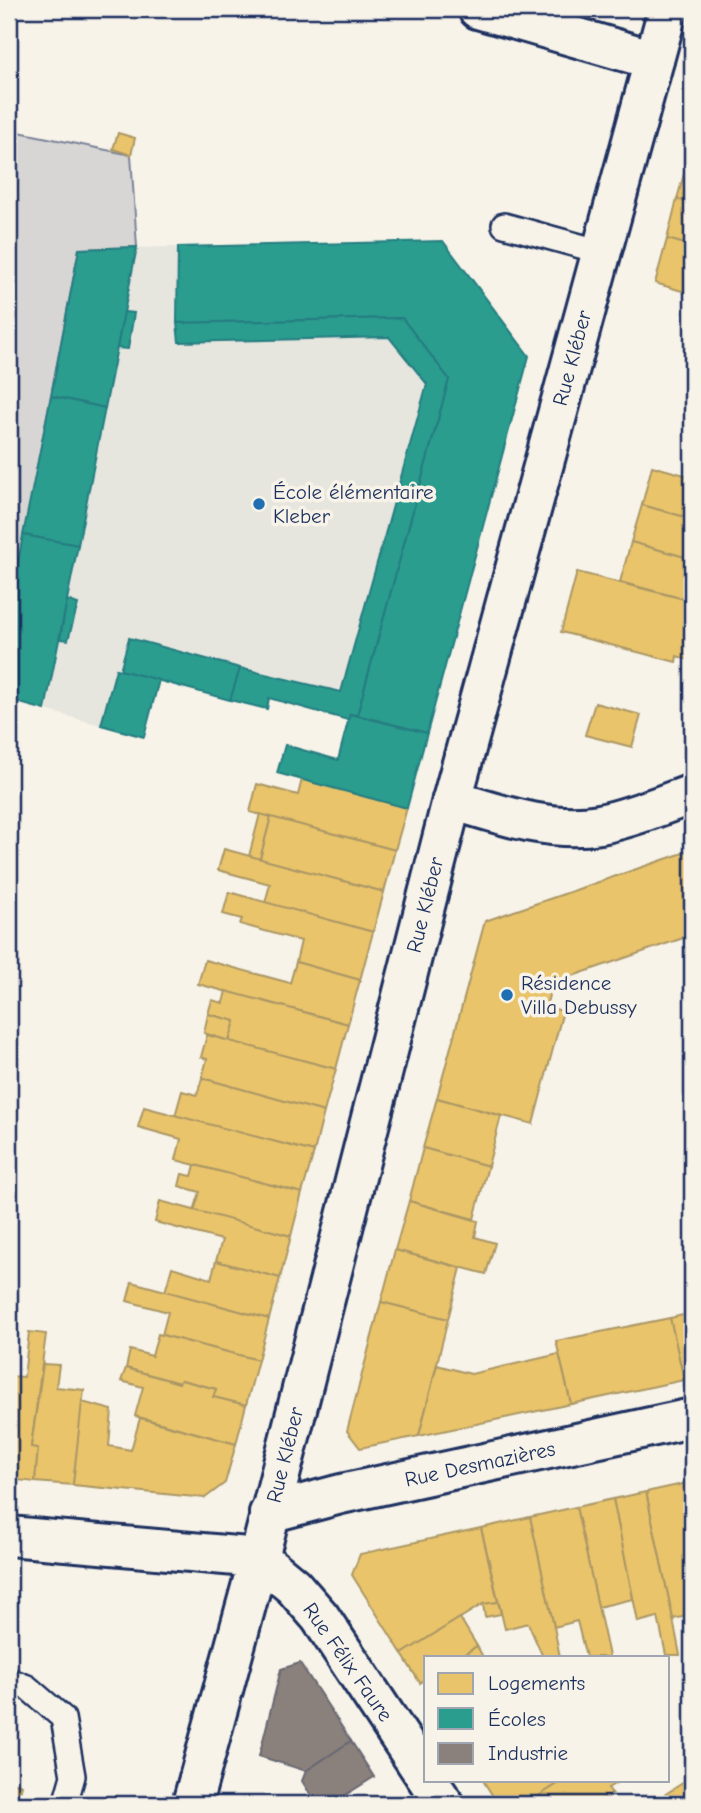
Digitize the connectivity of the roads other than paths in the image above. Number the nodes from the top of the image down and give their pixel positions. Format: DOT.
graph roads {
  1 [pos="478,9"];
  2 [pos="668,9"];
  3 [pos="654,60"];
  4 [pos="504,225"];
  5 [pos="602,252"];
  6 [pos="692,794"];
  7 [pos="452,800"];
  8 [pos="692,1418"];
  9 [pos="270,1513"];
  10 [pos="9,1536"];
  11 [pos="259,1558"];
  12 [pos="9,1680"];
  13 [pos="424,1773"];
  14 [pos="430,1782"];
  15 [pos="65,1804"];
  16 [pos="192,1804"];
  17 [pos="444,1804"];
  1 -- 3 [label="street"];
  2 -- 3 [label="street, Rue Kléber"];
  3 -- 5 [label="street, Rue Kléber"];
  4 -- 5 [label="lane"];
  5 -- 7 [label="street, Rue Kléber"];
  6 -- 7 [label="street"];
  7 -- 9 [label="street, Rue Kléber"];
  8 -- 9 [label="street, Rue Desmazières"];
  9 -- 11 [label="street, Rue Kléber"];
  10 -- 11 [label="street"];
  11 -- 13 [label="street, Rue Félix Faure"];
  11 -- 16 [label="street, Rue Kléber"];
  12 -- 15 [label="lane"];
  14 -- 17 [label="street, Rue Félix Faure"];
}
